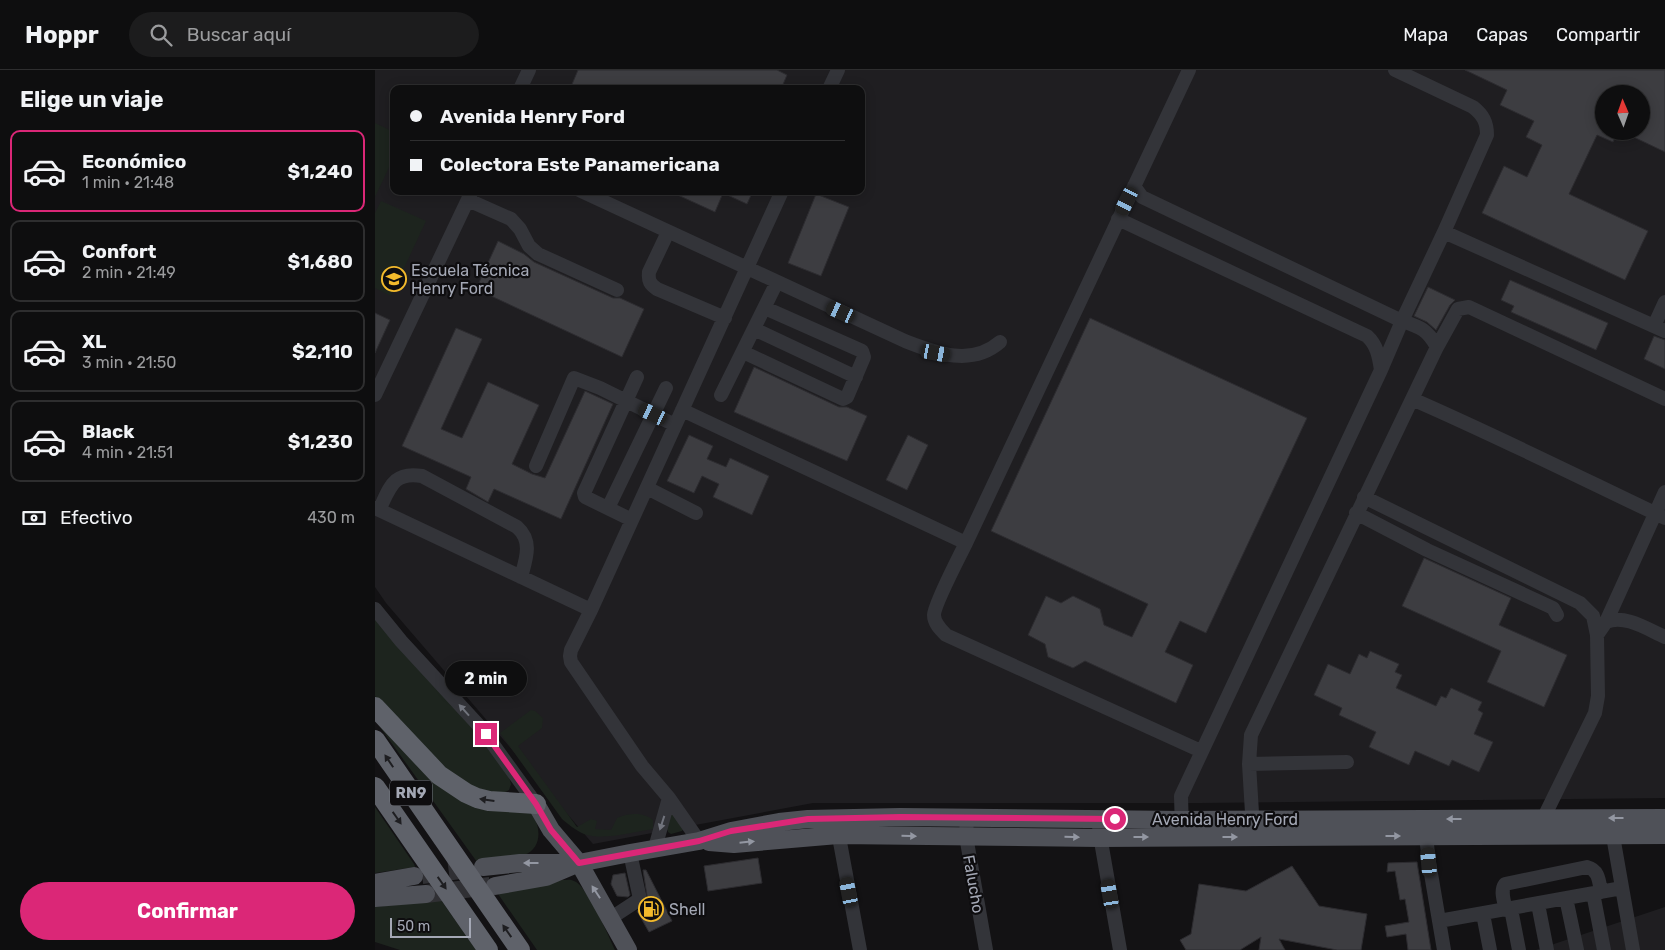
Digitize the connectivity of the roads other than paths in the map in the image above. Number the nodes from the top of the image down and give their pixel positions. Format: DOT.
graph roads {
  1 [pos="529,70"];
  2 [pos="838,70"];
  3 [pos="1189,70"];
  4 [pos="1395,70"];
  5 [pos="523,85"];
  6 [pos="831,85"];
  7 [pos="1134,186"];
  8 [pos="470,195"];
  9 [pos="589,195"];
  10 [pos="780,195"];
  11 [pos="1118,219"];
  12 [pos="668,232"];
  13 [pos="1444,232"];
  14 [pos="747,268"];
  15 [pos="777,282"];
  16 [pos="617,290"];
  17 [pos="1665,302"];
  18 [pos="765,308"];
  19 [pos="725,318"];
  20 [pos="1402,321"];
  21 [pos="1659,328"];
  22 [pos="754,329"];
  23 [pos="1000,342"];
  24 [pos="1437,347"];
  25 [pos="743,352"];
  26 [pos="1381,370"];
  27 [pos="637,377"];
  28 [pos="856,377"];
  29 [pos="665,388"];
  30 [pos="375,395"];
  31 [pos="721,396"];
  32 [pos="1412,399"];
  33 [pos="1665,399"];
  34 [pos="625,401"];
  35 [pos="682,410"];
  36 [pos="653,414"];
  37 [pos="675,425"];
  38 [pos="536,466"];
  39 [pos="647,488"];
  40 [pos="1665,492"];
  41 [pos="1363,497"];
  42 [pos="609,508"];
  43 [pos="377,509"];
  44 [pos="696,513"];
  45 [pos="1356,513"];
  46 [pos="1660,515"];
  47 [pos="632,520"];
  48 [pos="965,542"];
  49 [pos="521,576"];
  50 [pos="375,609"];
  51 [pos="591,610"];
  52 [pos="1557,615"];
  53 [pos="1606,622"];
  54 [pos="1597,635"];
  55 [pos="1665,637"];
  56 [pos="375,707"];
  57 [pos="375,740"];
  58 [pos="1201,751"];
  59 [pos="1347,762"];
  60 [pos="1249,764"];
  61 [pos="375,787"];
  62 [pos="669,798"];
  63 [pos="536,804"];
  64 [pos="967,818"];
  65 [pos="1665,818"];
  66 [pos="1098,819"];
  67 [pos="837,826"];
  68 [pos="1542,827"];
  69 [pos="1253,828"];
  70 [pos="1182,829"];
  71 [pos="1665,835"];
  72 [pos="966,836"];
  73 [pos="1426,836"];
  74 [pos="1613,836"];
  75 [pos="1100,838"];
  76 [pos="699,841"];
  77 [pos="655,848"];
  78 [pos="630,853"];
  79 [pos="579,863"];
  80 [pos="483,867"];
  81 [pos="414,876"];
  82 [pos="375,883"];
  83 [pos="495,886"];
  84 [pos="1622,888"];
  85 [pos="1597,892"];
  86 [pos="426,894"];
  87 [pos="375,898"];
  88 [pos="1566,898"];
  89 [pos="1538,904"];
  90 [pos="1508,909"];
  91 [pos="1483,914"];
  92 [pos="611,918"];
  93 [pos="1439,921"];
  94 [pos="488,950"];
  95 [pos="520,950"];
  96 [pos="629,950"];
  97 [pos="860,950"];
  98 [pos="986,950"];
  99 [pos="1120,950"];
  100 [pos="1444,950"];
  101 [pos="1490,950"];
  102 [pos="1519,950"];
  103 [pos="1547,950"];
  104 [pos="1577,950"];
  105 [pos="1605,950"];
  106 [pos="1633,950"];
  1 -- 5 [label="street"];
  2 -- 6 [label="street"];
  3 -- 7 [label="street"];
  4 -- 13 [label="street"];
  7 -- 11 [label="street"];
  7 -- 20 [label="street"];
  8 -- 16 [label="street"];
  8 -- 30 [label="street"];
  9 -- 12 [label="street"];
  10 -- 14 [label="street"];
  11 -- 26 [label="street"];
  11 -- 48 [label="street"];
  12 -- 14 [label="street"];
  12 -- 19 [label="street"];
  13 -- 20 [label="street"];
  13 -- 21 [label="street"];
  14 -- 15 [label="street"];
  14 -- 19 [label="street"];
  15 -- 18 [label="street"];
  15 -- 23 [label="street"];
  17 -- 21 [label="street"];
  18 -- 22 [label="street"];
  18 -- 28 [label="street"];
  19 -- 35 [label="street"];
  20 -- 24 [label="street"];
  20 -- 26 [label="street"];
  22 -- 25 [label="street"];
  22 -- 28 [label="street"];
  24 -- 32 [label="street"];
  24 -- 33 [label="street"];
  25 -- 28 [label="street"];
  25 -- 31 [label="street"];
  26 -- 58 [label="street"];
  27 -- 34 [label="street"];
  29 -- 36 [label="street"];
  32 -- 41 [label="street"];
  32 -- 46 [label="street"];
  34 -- 36 [label="street"];
  34 -- 38 [label="street"];
  34 -- 42 [label="street"];
  35 -- 37 [label="street"];
  35 -- 48 [label="street"];
  36 -- 37 [label="street"];
  36 -- 42 [label="street"];
  37 -- 39 [label="street"];
  39 -- 44 [label="street"];
  39 -- 47 [label="street"];
  40 -- 46 [label="street"];
  41 -- 45 [label="street"];
  41 -- 54 [label="street"];
  42 -- 47 [label="street"];
  43 -- 49 [label="street"];
  43 -- 49 [label="street"];
  45 -- 52 [label="street"];
  45 -- 60 [label="street"];
  46 -- 53 [label="street"];
  47 -- 51 [label="street"];
  48 -- 58 [label="street"];
  49 -- 51 [label="street"];
  63 -- 50 [label="street, one-way"];
  51 -- 62 [label="street"];
  53 -- 54 [label="street"];
  53 -- 55 [label="street"];
  54 -- 68 [label="street"];
  63 -- 56 [label="highway, one-way"];
  95 -- 57 [label="highway, RN9, one-way"];
  58 -- 70 [label="street"];
  59 -- 60 [label="street"];
  60 -- 69 [label="street"];
  61 -- 94 [label="highway, RN9, one-way"];
  62 -- 76 [label="street"];
  62 -- 77 [label="street, one-way"];
  63 -- 79 [label="main road"];
  64 -- 66 [label="main road, Avenida Henry Ford"];
  64 -- 67 [label="main road, Avenida Henry Ford"];
  64 -- 72 [label="street, Falucho"];
  65 -- 68 [label="main road, Avenida Henry Ford, one-way"];
  66 -- 70 [label="main road, Avenida Henry Ford"];
  66 -- 75 [label="street"];
  67 -- 72 [label="main road, Avenida Henry Ford, one-way"];
  67 -- 76 [label="main road, Avenida Henry Ford"];
  67 -- 97 [label="street"];
  68 -- 69 [label="main road, Avenida Henry Ford, one-way"];
  68 -- 73 [label="main road, Avenida Henry Ford"];
  68 -- 74 [label="main road, Avenida Henry Ford"];
  69 -- 70 [label="main road, Avenida Henry Ford"];
  69 -- 73 [label="main road, Avenida Henry Ford, one-way"];
  75 -- 70 [label="main road, Avenida Henry Ford, one-way"];
  71 -- 74 [label="main road, Avenida Henry Ford"];
  72 -- 75 [label="main road, Avenida Henry Ford, one-way"];
  72 -- 98 [label="street, Falucho"];
  73 -- 93 [label="street"];
  74 -- 84 [label="street"];
  75 -- 99 [label="street"];
  76 -- 77 [label="main road, Avenida Henry Ford"];
  77 -- 78 [label="main road, Avenida Henry Ford"];
  78 -- 79 [label="main road, Avenida Henry Ford"];
  78 -- 92 [label="street"];
  79 -- 80 [label="main road, Avenida Henry Ford, one-way"];
  79 -- 83 [label="main road"];
  92 -- 79 [label="main road, one-way"];
  81 -- 82 [label="main road"];
  84 -- 85 [label="street"];
  84 -- 106 [label="street"];
  85 -- 88 [label="street"];
  85 -- 90 [label="street"];
  85 -- 105 [label="street"];
  86 -- 87 [label="main road"];
  88 -- 89 [label="street"];
  88 -- 104 [label="street"];
  89 -- 90 [label="street"];
  89 -- 103 [label="street"];
  90 -- 91 [label="street"];
  90 -- 102 [label="street"];
  91 -- 93 [label="street"];
  91 -- 101 [label="street"];
  92 -- 96 [label="main road"];
  93 -- 100 [label="street"];
}
